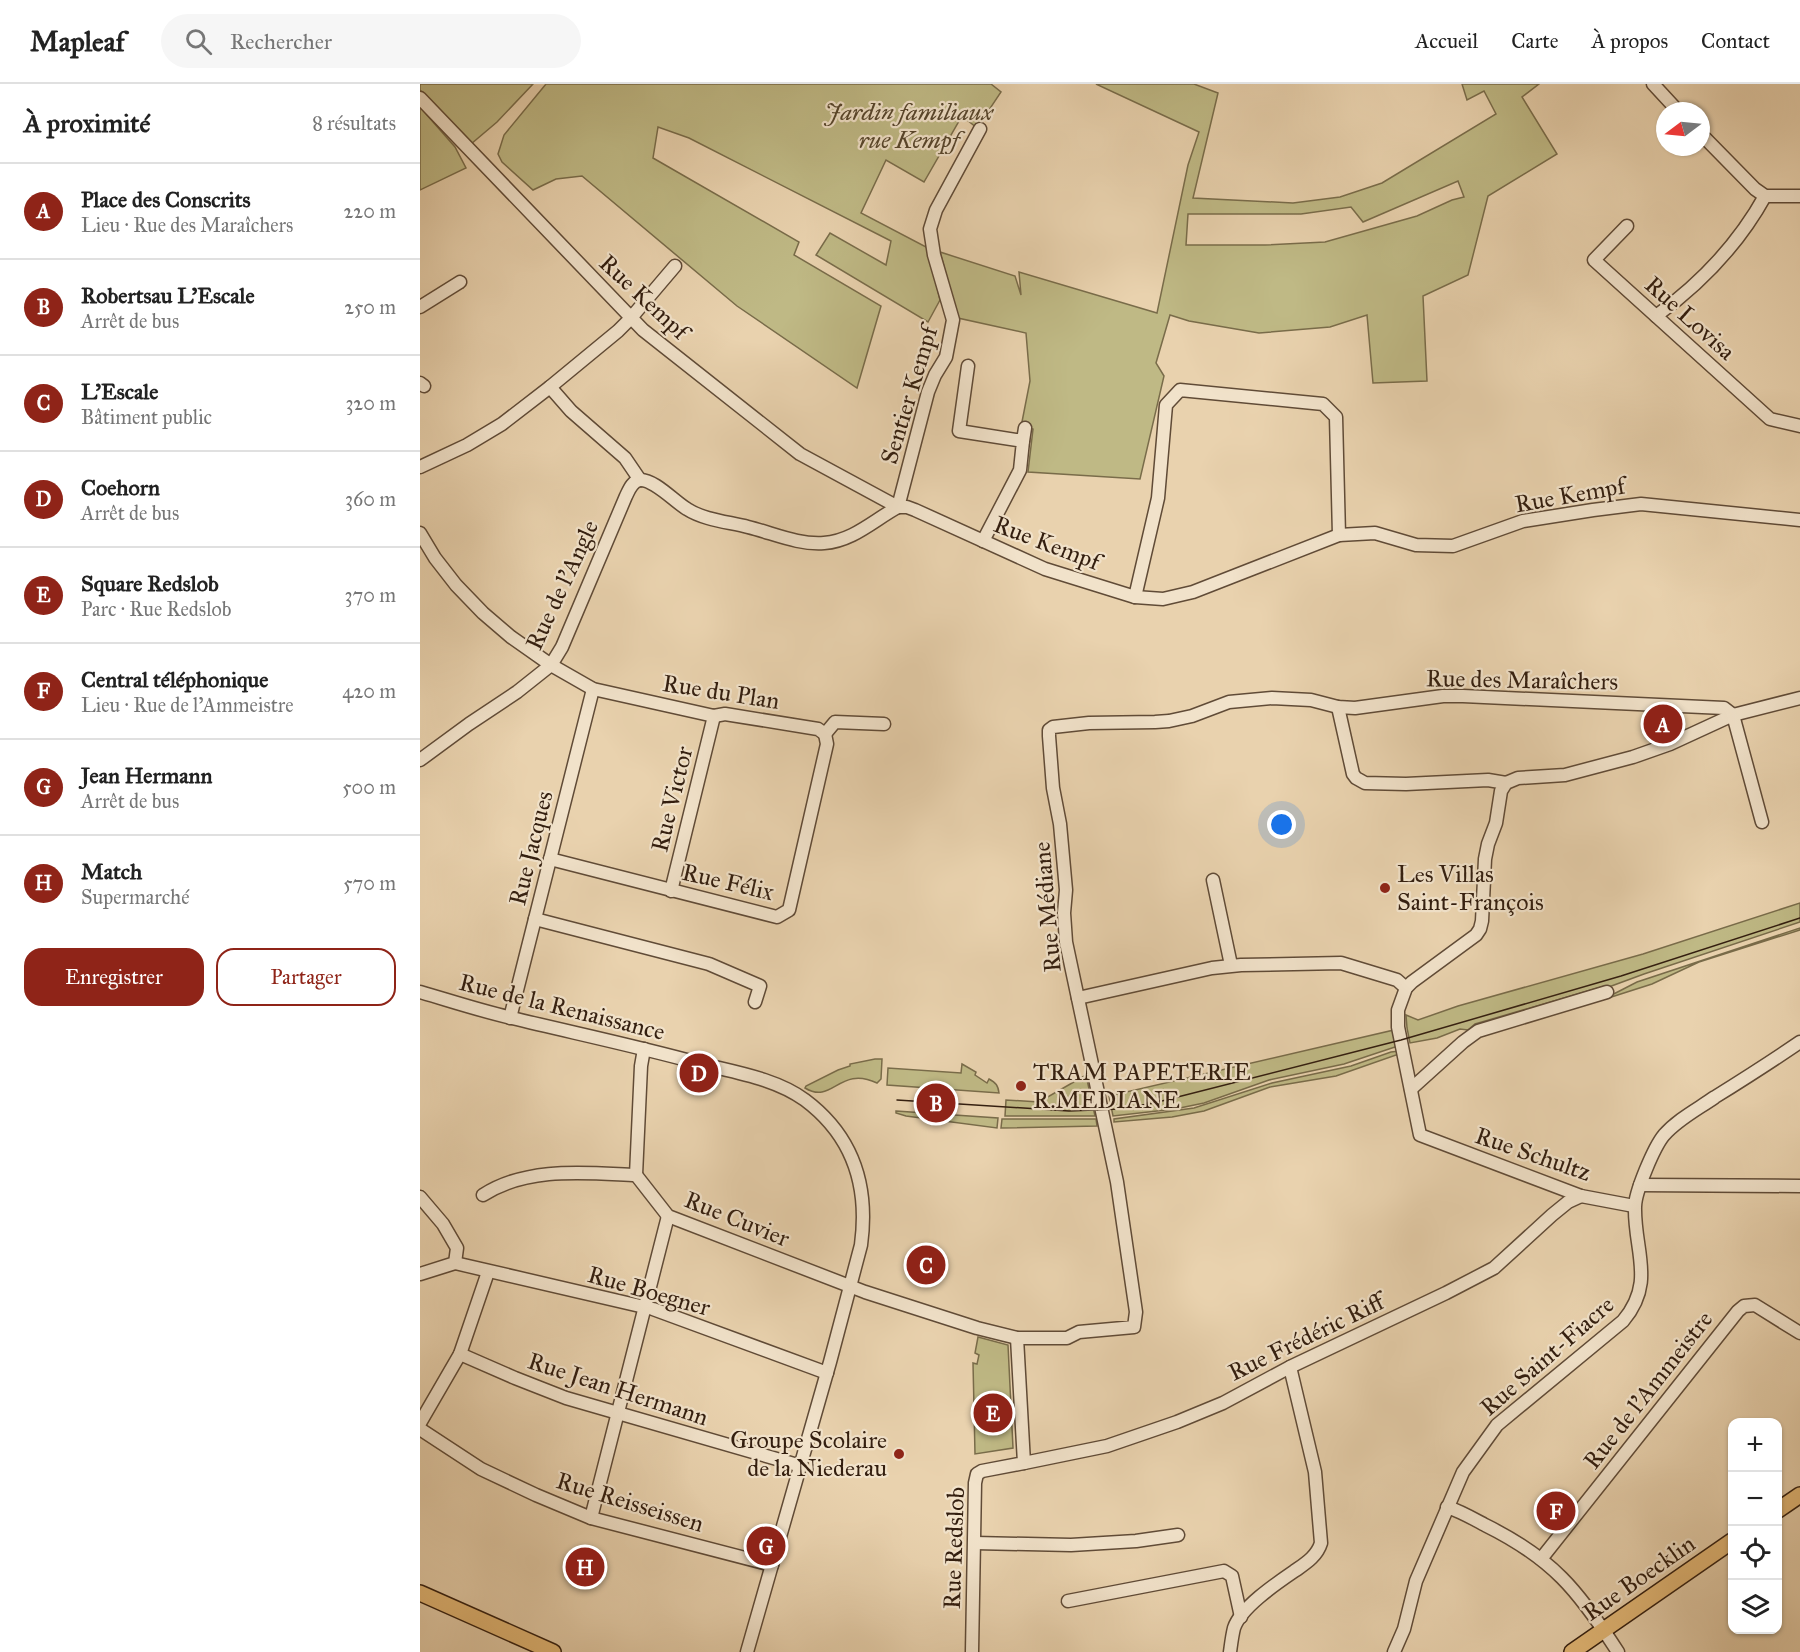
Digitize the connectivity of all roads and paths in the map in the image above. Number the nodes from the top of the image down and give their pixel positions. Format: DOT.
graph roads {
  1 [pos="1653,84"];
  2 [pos="420,98"];
  3 [pos="1670,102"];
  4 [pos="980,129"];
  5 [pos="1710,143"];
  6 [pos="1765,196"];
  7 [pos="1800,196"];
  8 [pos="1627,226"];
  9 [pos="675,266"];
  10 [pos="460,282"];
  11 [pos="420,308"];
  12 [pos="1656,316"];
  13 [pos="630,319"];
  14 [pos="968,366"];
  15 [pos="550,387"];
  16 [pos="1800,426"];
  17 [pos="1025,428"];
  18 [pos="1023,441"];
  19 [pos="420,467"];
  20 [pos="640,480"];
  21 [pos="898,507"];
  22 [pos="1800,520"];
  23 [pos="420,533"];
  24 [pos="1339,535"];
  25 [pos="983,541"];
  26 [pos="1135,597"];
  27 [pos="551,665"];
  28 [pos="593,689"];
  29 [pos="1800,698"];
  30 [pos="1338,707"];
  31 [pos="1733,715"];
  32 [pos="714,716"];
  33 [pos="884,724"];
  34 [pos="1049,730"];
  35 [pos="825,734"];
  36 [pos="420,760"];
  37 [pos="1506,783"];
  38 [pos="1761,822"];
  39 [pos="550,859"];
  40 [pos="1213,880"];
  41 [pos="671,891"];
  42 [pos="535,918"];
  43 [pos="1231,965"];
  44 [pos="1406,988"];
  45 [pos="420,992"];
  46 [pos="1607,992"];
  47 [pos="1078,999"];
  48 [pos="755,1002"];
  49 [pos="510,1018"];
  50 [pos="1800,1042"];
  51 [pos="644,1049"];
  52 [pos="1411,1089"];
  53 [pos="636,1175"];
  54 [pos="1640,1185"];
  55 [pos="1800,1186"];
  56 [pos="483,1195"];
  57 [pos="1581,1196"];
  58 [pos="420,1197"];
  59 [pos="1634,1206"];
  60 [pos="668,1216"];
  61 [pos="455,1263"];
  62 [pos="488,1272"];
  63 [pos="420,1274"];
  64 [pos="850,1286"];
  65 [pos="644,1307"];
  66 [pos="1134,1327"];
  67 [pos="1800,1334"];
  68 [pos="1017,1338"];
  69 [pos="460,1354"];
  70 [pos="1290,1367"];
  71 [pos="827,1373"];
  72 [pos="617,1413"];
  73 [pos="420,1423"];
  74 [pos="420,1429"];
  75 [pos="1024,1463"];
  76 [pos="801,1466"];
  77 [pos="1800,1495"];
  78 [pos="1447,1507"];
  79 [pos="1782,1507"];
  80 [pos="591,1518"];
  81 [pos="1178,1535"];
  82 [pos="975,1543"];
  83 [pos="1728,1544"];
  84 [pos="1541,1559"];
  85 [pos="772,1565"];
  86 [pos="420,1593"];
  87 [pos="1068,1601"];
  88 [pos="1240,1617"];
  89 [pos="1603,1630"];
  90 [pos="553,1652"];
  91 [pos="747,1652"];
  92 [pos="972,1652"];
  93 [pos="1230,1652"];
  94 [pos="1394,1652"];
  95 [pos="1572,1652"];
  96 [pos="1618,1652"];
  1 -- 3 [label="street"];
  2 -- 13 [label="street, Rue Kempf"];
  4 -- 21 [label="street, Sentier Kempf"];
  5 -- 6 [label="street"];
  6 -- 7 [label="street"];
  6 -- 12 [label="street"];
  8 -- 12 [label="street, Rue Lovisa"];
  9 -- 13 [label="street"];
  10 -- 11 [label="street"];
  12 -- 16 [label="street, Rue Lovisa"];
  13 -- 15 [label="street"];
  13 -- 21 [label="street, Rue Kempf"];
  14 -- 18 [label="street, Sentier Kempf"];
  15 -- 19 [label="street"];
  15 -- 20 [label="street"];
  17 -- 18 [label="street"];
  18 -- 25 [label="street"];
  20 -- 21 [label="street"];
  20 -- 27 [label="street, Rue de l'Angle"];
  21 -- 25 [label="street, Rue Kempf"];
  22 -- 24 [label="street, Rue Kempf"];
  23 -- 27 [label="street, Rue du Plan"];
  24 -- 26 [label="street, Rue Kempf"];
  24 -- 26 [label="street"];
  25 -- 26 [label="street, Rue Kempf"];
  27 -- 28 [label="street, Rue du Plan"];
  27 -- 36 [label="street, Rue de l'Angle"];
  28 -- 32 [label="street, Rue du Plan"];
  28 -- 39 [label="street, Rue Jacques"];
  29 -- 31 [label="street"];
  30 -- 31 [label="street, Rue des Maraîchers"];
  30 -- 34 [label="street, Rue des Maraîchers"];
  30 -- 37 [label="street"];
  31 -- 37 [label="street"];
  31 -- 38 [label="street"];
  32 -- 35 [label="street, Rue du Plan"];
  32 -- 41 [label="street, Rue Victor"];
  33 -- 35 [label="street"];
  34 -- 47 [label="street, Rue Médiane"];
  35 -- 41 [label="street, Rue Félix"];
  37 -- 44 [label="street"];
  39 -- 41 [label="street, Rue Félix"];
  39 -- 42 [label="street, Rue Jacques"];
  40 -- 43 [label="street"];
  42 -- 48 [label="street"];
  42 -- 49 [label="street, Rue Jacques"];
  43 -- 44 [label="street"];
  43 -- 47 [label="street"];
  44 -- 52 [label="street"];
  45 -- 49 [label="street, Rue de la Renaissance"];
  46 -- 52 [label="street"];
  47 -- 66 [label="street, Rue Médiane"];
  49 -- 51 [label="street, Rue de la Renaissance"];
  50 -- 54 [label="street, Rue Saint-Fiacre"];
  51 -- 53 [label="street"];
  51 -- 64 [label="street, Rue de la Renaissance"];
  52 -- 57 [label="street, Rue Schultz"];
  53 -- 56 [label="street"];
  53 -- 60 [label="street, Rue Cuvier"];
  54 -- 55 [label="street"];
  54 -- 59 [label="street, Rue Saint-Fiacre"];
  57 -- 59 [label="street, Rue Schultz"];
  57 -- 70 [label="street, Rue Frédéric Riff"];
  58 -- 61 [label="street"];
  59 -- 78 [label="street, Rue Saint-Fiacre"];
  60 -- 64 [label="street, Rue Cuvier"];
  60 -- 65 [label="street"];
  61 -- 62 [label="street, Rue Boegner"];
  61 -- 63 [label="street"];
  62 -- 65 [label="street, Rue Boegner"];
  62 -- 69 [label="street"];
  64 -- 68 [label="street, Rue Cuvier"];
  64 -- 71 [label="street, Rue de la Renaissance"];
  65 -- 71 [label="street, Rue Boegner"];
  65 -- 72 [label="street"];
  66 -- 68 [label="street, Rue Cuvier"];
  67 -- 84 [label="street, Rue de l'Ammeistre"];
  68 -- 75 [label="street"];
  69 -- 72 [label="street, Rue Jean Hermann"];
  69 -- 73 [label="street"];
  70 -- 75 [label="street, Rue Frédéric Riff"];
  70 -- 88 [label="street"];
  71 -- 76 [label="street, Rue de la Renaissance"];
  72 -- 76 [label="street, Rue Jean Hermann"];
  72 -- 80 [label="street"];
  74 -- 80 [label="street, Rue Reisseissen"];
  75 -- 82 [label="street, Rue Redslob"];
  76 -- 85 [label="street, Rue de la Renaissance"];
  77 -- 79 [label="main road"];
  78 -- 84 [label="street"];
  78 -- 94 [label="street, Rue Saint-Fiacre"];
  80 -- 85 [label="street, Rue Reisseissen"];
  81 -- 82 [label="street"];
  82 -- 92 [label="street, Rue Redslob"];
  83 -- 89 [label="main road, Rue Boecklin"];
  84 -- 89 [label="street"];
  85 -- 91 [label="street, Rue de la Renaissance"];
  86 -- 90 [label="main road"];
  87 -- 88 [label="street"];
  88 -- 93 [label="street"];
  89 -- 95 [label="main road, Rue Boecklin"];
  89 -- 96 [label="street"];
}
